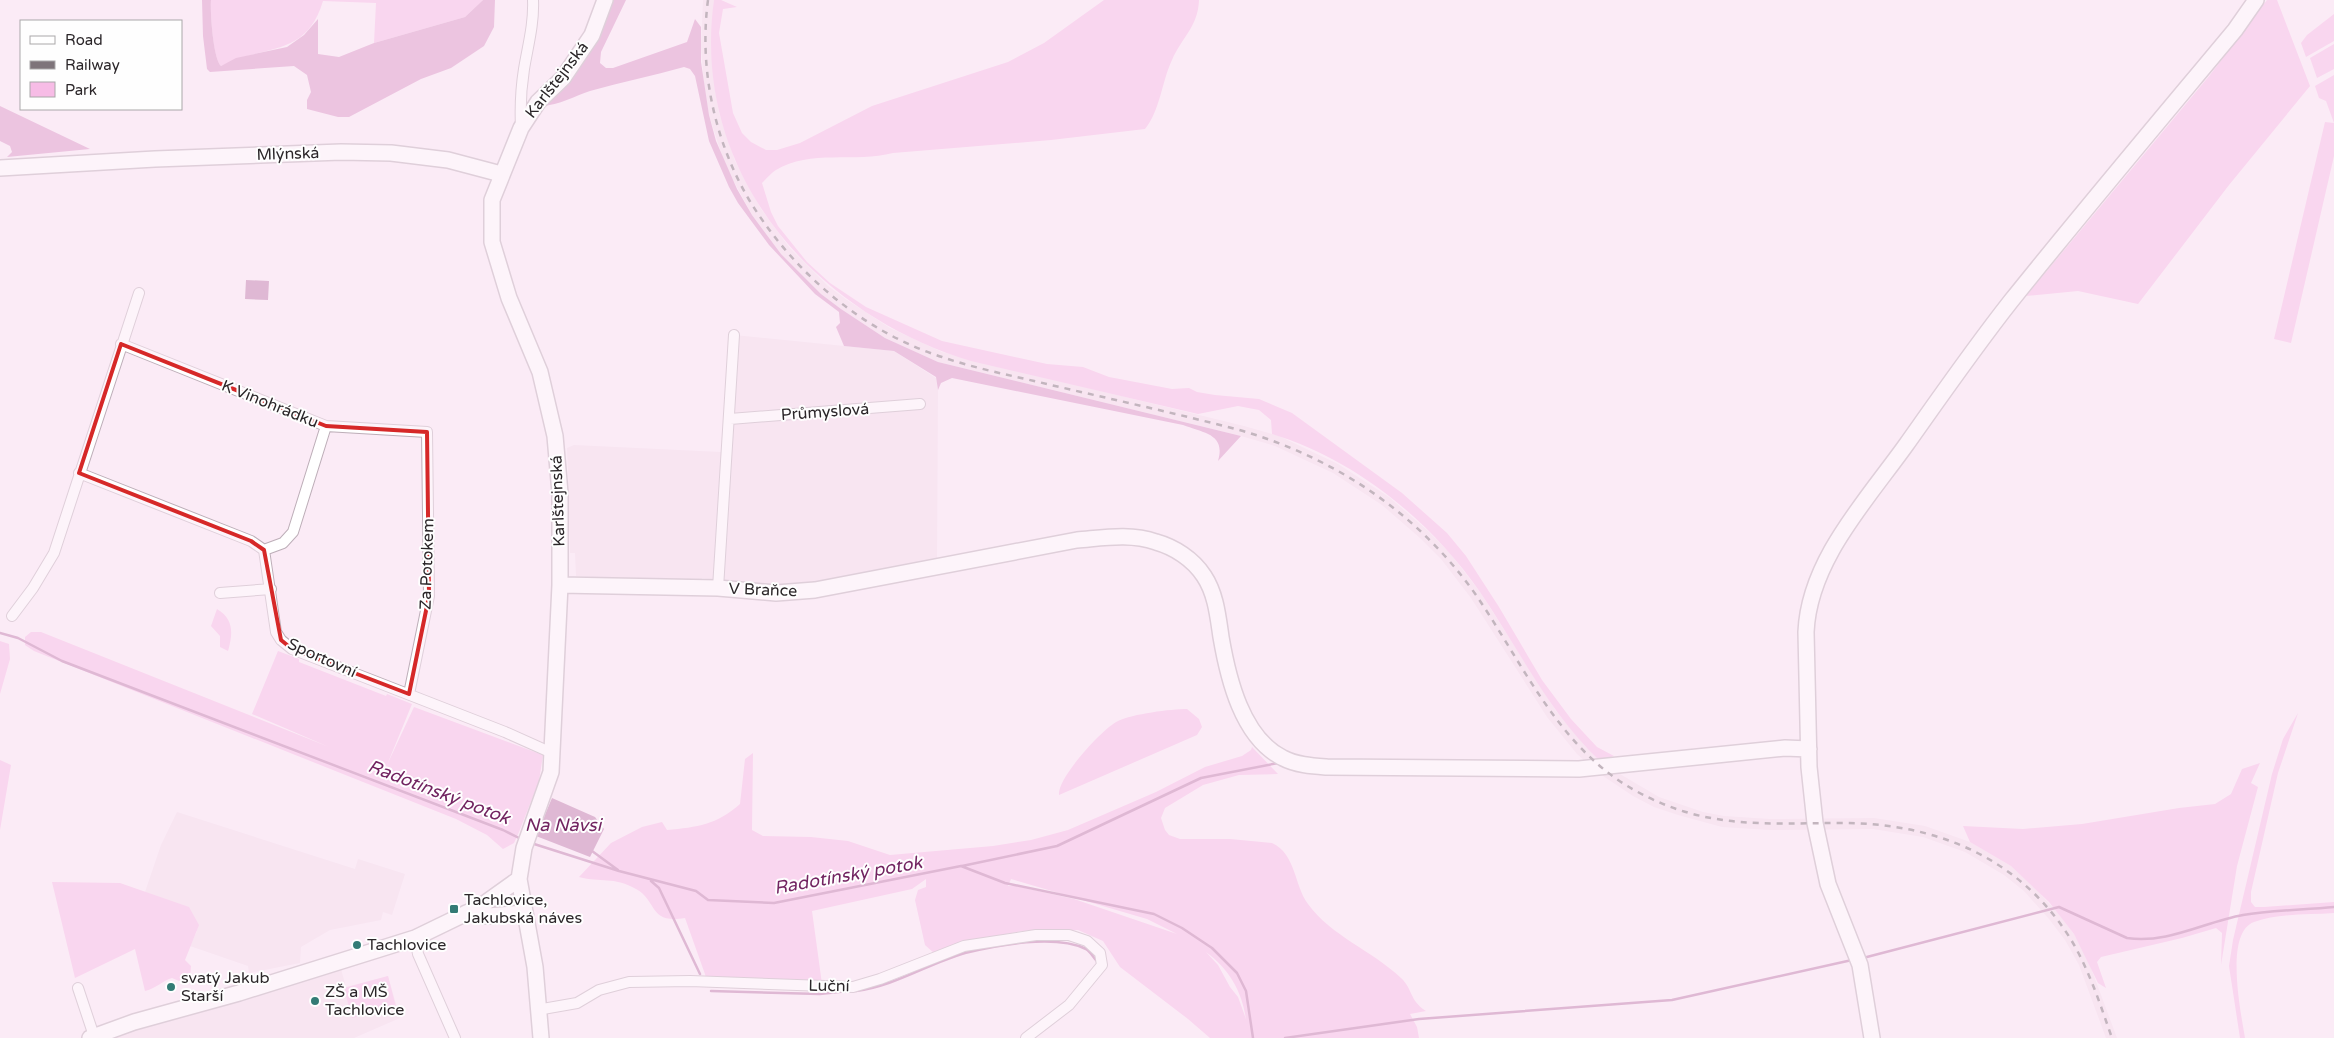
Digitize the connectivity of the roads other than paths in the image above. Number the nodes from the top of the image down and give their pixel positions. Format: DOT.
graph roads {
  1 [pos="533,0"];
  2 [pos="605,0"];
  3 [pos="2256,0"];
  4 [pos="520,128"];
  5 [pos="0,168"];
  6 [pos="501,174"];
  7 [pos="139,293"];
  8 [pos="734,336"];
  9 [pos="121,344"];
  10 [pos="920,404"];
  11 [pos="730,419"];
  12 [pos="326,426"];
  13 [pos="427,432"];
  14 [pos="79,473"];
  15 [pos="264,550"];
  16 [pos="560,585"];
  17 [pos="718,588"];
  18 [pos="271,589"];
  19 [pos="220,593"];
  20 [pos="12,616"];
  21 [pos="409,694"];
  22 [pos="1809,749"];
  23 [pos="552,753"];
  24 [pos="519,879"];
  25 [pos="466,913"];
  26 [pos="525,913"];
  27 [pos="415,938"];
  28 [pos="78,988"];
  29 [pos="537,1010"];
  30 [pos="92,1037"];
  31 [pos="451,1037"];
  32 [pos="541,1038"];
  33 [pos="1026,1038"];
  34 [pos="1872,1038"];
  1 -- 4 [label="street"];
  2 -- 4 [label="street, Karlštejnská"];
  3 -- 22 [label="street"];
  4 -- 6 [label="street, Karlštejnská"];
  5 -- 6 [label="street, Mlýnská"];
  6 -- 16 [label="street, Karlštejnská"];
  7 -- 9 [label="street"];
  8 -- 11 [label="street"];
  9 -- 12 [label="street, K Vinohrádku"];
  9 -- 14 [label="street"];
  10 -- 11 [label="street, Průmyslová"];
  11 -- 17 [label="street"];
  12 -- 13 [label="street, K Vinohrádku"];
  12 -- 15 [label="street"];
  13 -- 21 [label="street, Za Potokem"];
  14 -- 15 [label="street"];
  14 -- 20 [label="street"];
  15 -- 18 [label="street, Sportovní"];
  16 -- 17 [label="street, V Braňce"];
  16 -- 23 [label="street, Karlštejnská"];
  17 -- 22 [label="street, V Braňce"];
  18 -- 19 [label="street"];
  18 -- 21 [label="street, Sportovní"];
  21 -- 23 [label="street, Sportovní"];
  22 -- 34 [label="street"];
  23 -- 24 [label="street, Karlštejnská"];
  24 -- 25 [label="street"];
  24 -- 26 [label="street, Karlštejnská"];
  25 -- 26 [label="street"];
  25 -- 27 [label="street"];
  26 -- 29 [label="street, Karlštejnská"];
  27 -- 30 [label="street"];
  27 -- 31 [label="street"];
  28 -- 30 [label="street"];
  29 -- 32 [label="street, Karlštejnská"];
  29 -- 33 [label="street, Luční"];
}
